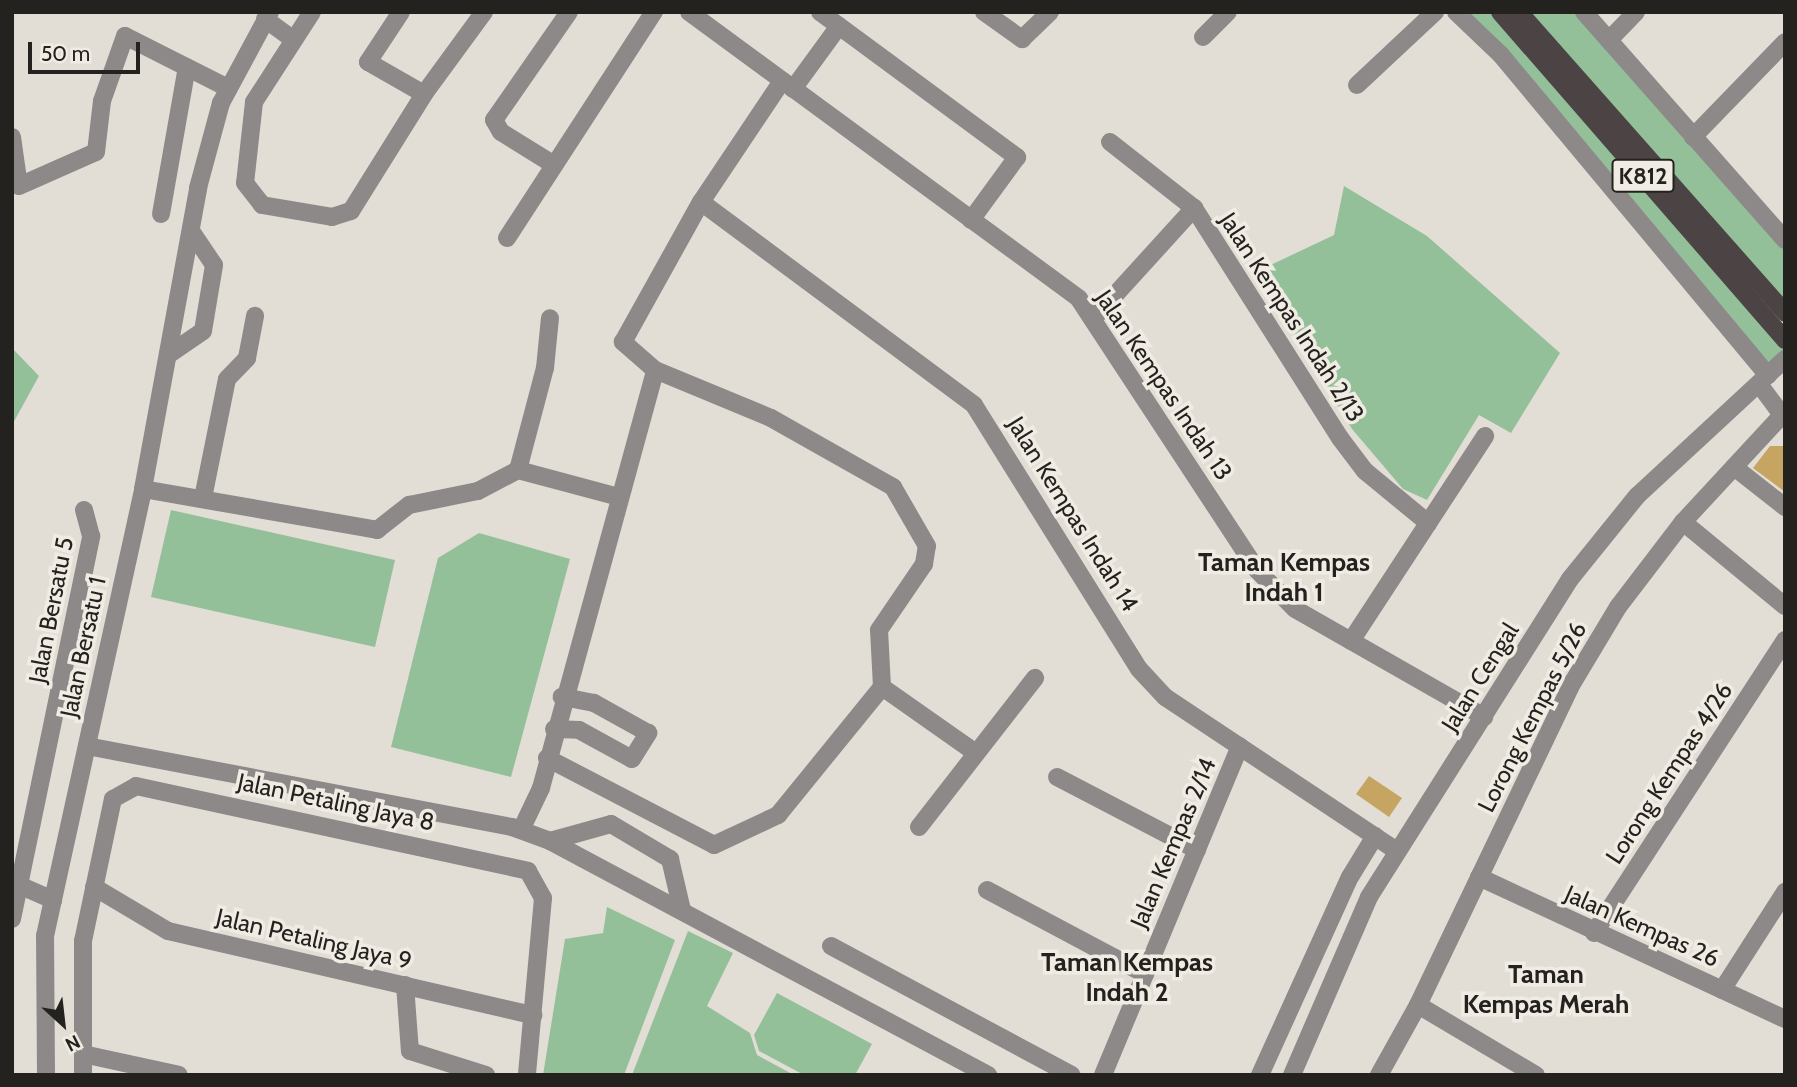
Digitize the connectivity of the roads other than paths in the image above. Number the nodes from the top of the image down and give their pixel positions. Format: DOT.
graph roads {
  1 [pos="312,12"];
  2 [pos="401,12"];
  3 [pos="484,12"];
  4 [pos="569,12"];
  5 [pos="654,12"];
  6 [pos="689,12"];
  7 [pos="820,12"];
  8 [pos="984,12"];
  9 [pos="1050,12"];
  10 [pos="1228,12"];
  11 [pos="1435,12"];
  12 [pos="1456,12"];
  13 [pos="1500,12"];
  14 [pos="1519,12"];
  15 [pos="1584,12"];
  16 [pos="1636,12"];
  17 [pos="267,16"];
  18 [pos="839,26"];
  19 [pos="1203,37"];
  20 [pos="293,39"];
  21 [pos="1609,40"];
  22 [pos="1785,42"];
  23 [pos="187,67"];
  24 [pos="787,85"];
  25 [pos="1357,85"];
  26 [pos="228,88"];
  27 [pos="424,94"];
  28 [pos="12,137"];
  29 [pos="1693,137"];
  30 [pos="1110,142"];
  31 [pos="551,163"];
  32 [pos="701,202"];
  33 [pos="1194,208"];
  34 [pos="160,214"];
  35 [pos="971,220"];
  36 [pos="1782,229"];
  37 [pos="192,232"];
  38 [pos="507,238"];
  39 [pos="1785,313"];
  40 [pos="256,316"];
  41 [pos="550,318"];
  42 [pos="1094,318"];
  43 [pos="1785,340"];
  44 [pos="168,355"];
  45 [pos="1785,359"];
  46 [pos="655,370"];
  47 [pos="1763,380"];
  48 [pos="1783,418"];
  49 [pos="1485,436"];
  50 [pos="1734,467"];
  51 [pos="518,470"];
  52 [pos="143,489"];
  53 [pos="619,497"];
  54 [pos="203,498"];
  55 [pos="1785,507"];
  56 [pos="84,510"];
  57 [pos="1683,522"];
  58 [pos="1427,523"];
  59 [pos="1785,606"];
  60 [pos="1785,640"];
  61 [pos="1351,641"];
  62 [pos="1035,678"];
  63 [pos="882,687"];
  64 [pos="562,697"];
  65 [pos="1484,717"];
  66 [pos="554,730"];
  67 [pos="87,746"];
  68 [pos="1240,746"];
  69 [pos="976,753"];
  70 [pos="547,758"];
  71 [pos="1057,777"];
  72 [pos="304,786"];
  73 [pos="302,819"];
  74 [pos="919,827"];
  75 [pos="521,830"];
  76 [pos="1375,836"];
  77 [pos="550,841"];
  78 [pos="1197,850"];
  79 [pos="1398,851"];
  80 [pos="1479,877"];
  81 [pos="16,884"];
  82 [pos="94,887"];
  83 [pos="987,890"];
  84 [pos="1785,892"];
  85 [pos="53,900"];
  86 [pos="682,910"];
  87 [pos="12,919"];
  88 [pos="1594,933"];
  89 [pos="831,946"];
  90 [pos="1145,974"];
  91 [pos="405,985"];
  92 [pos="1722,990"];
  93 [pos="1418,1005"];
  94 [pos="533,1015"];
  95 [pos="1785,1019"];
  96 [pos="83,1054"];
  97 [pos="1535,1074"];
  98 [pos="46,1075"];
  99 [pos="83,1075"];
  100 [pos="179,1075"];
  101 [pos="486,1075"];
  102 [pos="527,1075"];
  103 [pos="988,1075"];
  104 [pos="1072,1075"];
  105 [pos="1103,1075"];
  106 [pos="1260,1075"];
  107 [pos="1292,1075"];
  108 [pos="1379,1075"];
  1 -- 20 [label="street"];
  2 -- 27 [label="street"];
  3 -- 27 [label="street"];
  4 -- 31 [label="street"];
  5 -- 31 [label="street"];
  6 -- 24 [label="street, Jalan Kempas Indah 13"];
  7 -- 18 [label="street"];
  8 -- 9 [label="street"];
  10 -- 19 [label="street"];
  11 -- 25 [label="street"];
  12 -- 47 [label="street"];
  13 -- 43 [label="main road, K812"];
  14 -- 39 [label="main road, K812"];
  15 -- 21 [label="street"];
  16 -- 21 [label="street"];
  17 -- 20 [label="street"];
  17 -- 26 [label="street, Jalan Bersatu 1"];
  18 -- 24 [label="street"];
  18 -- 35 [label="street"];
  20 -- 27 [label="street"];
  21 -- 29 [label="street"];
  22 -- 29 [label="street"];
  23 -- 26 [label="street"];
  23 -- 28 [label="street"];
  23 -- 34 [label="street"];
  24 -- 32 [label="street"];
  24 -- 35 [label="street, Jalan Kempas Indah 13"];
  26 -- 37 [label="street, Jalan Bersatu 1"];
  29 -- 36 [label="street"];
  30 -- 33 [label="street, Jalan Kempas Indah 2/13"];
  31 -- 38 [label="street"];
  32 -- 46 [label="street"];
  32 -- 68 [label="street, Jalan Kempas Indah 14"];
  33 -- 42 [label="street"];
  33 -- 58 [label="street, Jalan Kempas Indah 2/13"];
  35 -- 42 [label="street, Jalan Kempas Indah 13"];
  37 -- 44 [label="street, Jalan Bersatu 1"];
  37 -- 44 [label="street"];
  40 -- 54 [label="street"];
  41 -- 51 [label="street"];
  42 -- 61 [label="street, Jalan Kempas Indah 13"];
  44 -- 52 [label="street, Jalan Bersatu 1"];
  45 -- 47 [label="street, Jalan Cengal"];
  46 -- 53 [label="street"];
  46 -- 63 [label="street"];
  47 -- 48 [label="street"];
  47 -- 65 [label="street, Jalan Cengal"];
  48 -- 50 [label="street, Lorong Kempas 5/26"];
  49 -- 58 [label="street"];
  50 -- 55 [label="street"];
  50 -- 57 [label="street, Lorong Kempas 5/26"];
  51 -- 53 [label="street"];
  51 -- 54 [label="street"];
  52 -- 54 [label="street"];
  52 -- 67 [label="street, Jalan Bersatu 1"];
  53 -- 64 [label="street"];
  56 -- 81 [label="street, Jalan Bersatu 5"];
  57 -- 59 [label="street"];
  57 -- 80 [label="street, Lorong Kempas 5/26"];
  58 -- 61 [label="street"];
  60 -- 88 [label="street, Lorong Kempas 4/26"];
  61 -- 65 [label="street, Jalan Kempas Indah 13"];
  62 -- 69 [label="street"];
  63 -- 69 [label="street"];
  63 -- 70 [label="street"];
  64 -- 66 [label="street"];
  64 -- 66 [label="street"];
  65 -- 79 [label="street, Jalan Cengal"];
  66 -- 70 [label="street"];
  67 -- 72 [label="street"];
  67 -- 85 [label="street, Jalan Bersatu 1"];
  68 -- 76 [label="street, Jalan Kempas Indah 14"];
  68 -- 78 [label="street, Jalan Kempas 2/14"];
  69 -- 74 [label="street"];
  70 -- 75 [label="street"];
  71 -- 78 [label="street"];
  72 -- 73 [label="street"];
  72 -- 75 [label="street"];
  73 -- 82 [label="street, Jalan Petaling Jaya 8"];
  73 -- 94 [label="street, Jalan Petaling Jaya 8"];
  75 -- 77 [label="street"];
  76 -- 79 [label="street, Jalan Kempas Indah 14"];
  76 -- 106 [label="street"];
  77 -- 86 [label="street"];
  77 -- 86 [label="street"];
  78 -- 90 [label="street, Jalan Kempas 2/14"];
  79 -- 107 [label="street, Jalan Cengal"];
  80 -- 88 [label="street, Jalan Kempas 26"];
  80 -- 93 [label="street, Lorong Kempas 5/26"];
  81 -- 85 [label="street"];
  81 -- 87 [label="street, Jalan Bersatu 5"];
  82 -- 91 [label="street, Jalan Petaling Jaya 9"];
  82 -- 96 [label="street"];
  83 -- 90 [label="street"];
  84 -- 92 [label="street"];
  85 -- 98 [label="street, Jalan Bersatu 1"];
  86 -- 103 [label="street"];
  88 -- 92 [label="street, Jalan Kempas 26"];
  89 -- 104 [label="street"];
  90 -- 105 [label="street, Jalan Kempas 2/14"];
  91 -- 94 [label="street, Jalan Petaling Jaya 9"];
  91 -- 101 [label="street"];
  92 -- 95 [label="street, Jalan Kempas 26"];
  93 -- 97 [label="street"];
  93 -- 108 [label="street, Lorong Kempas 5/26"];
  94 -- 102 [label="street"];
  96 -- 99 [label="street"];
  96 -- 100 [label="street"];
}
